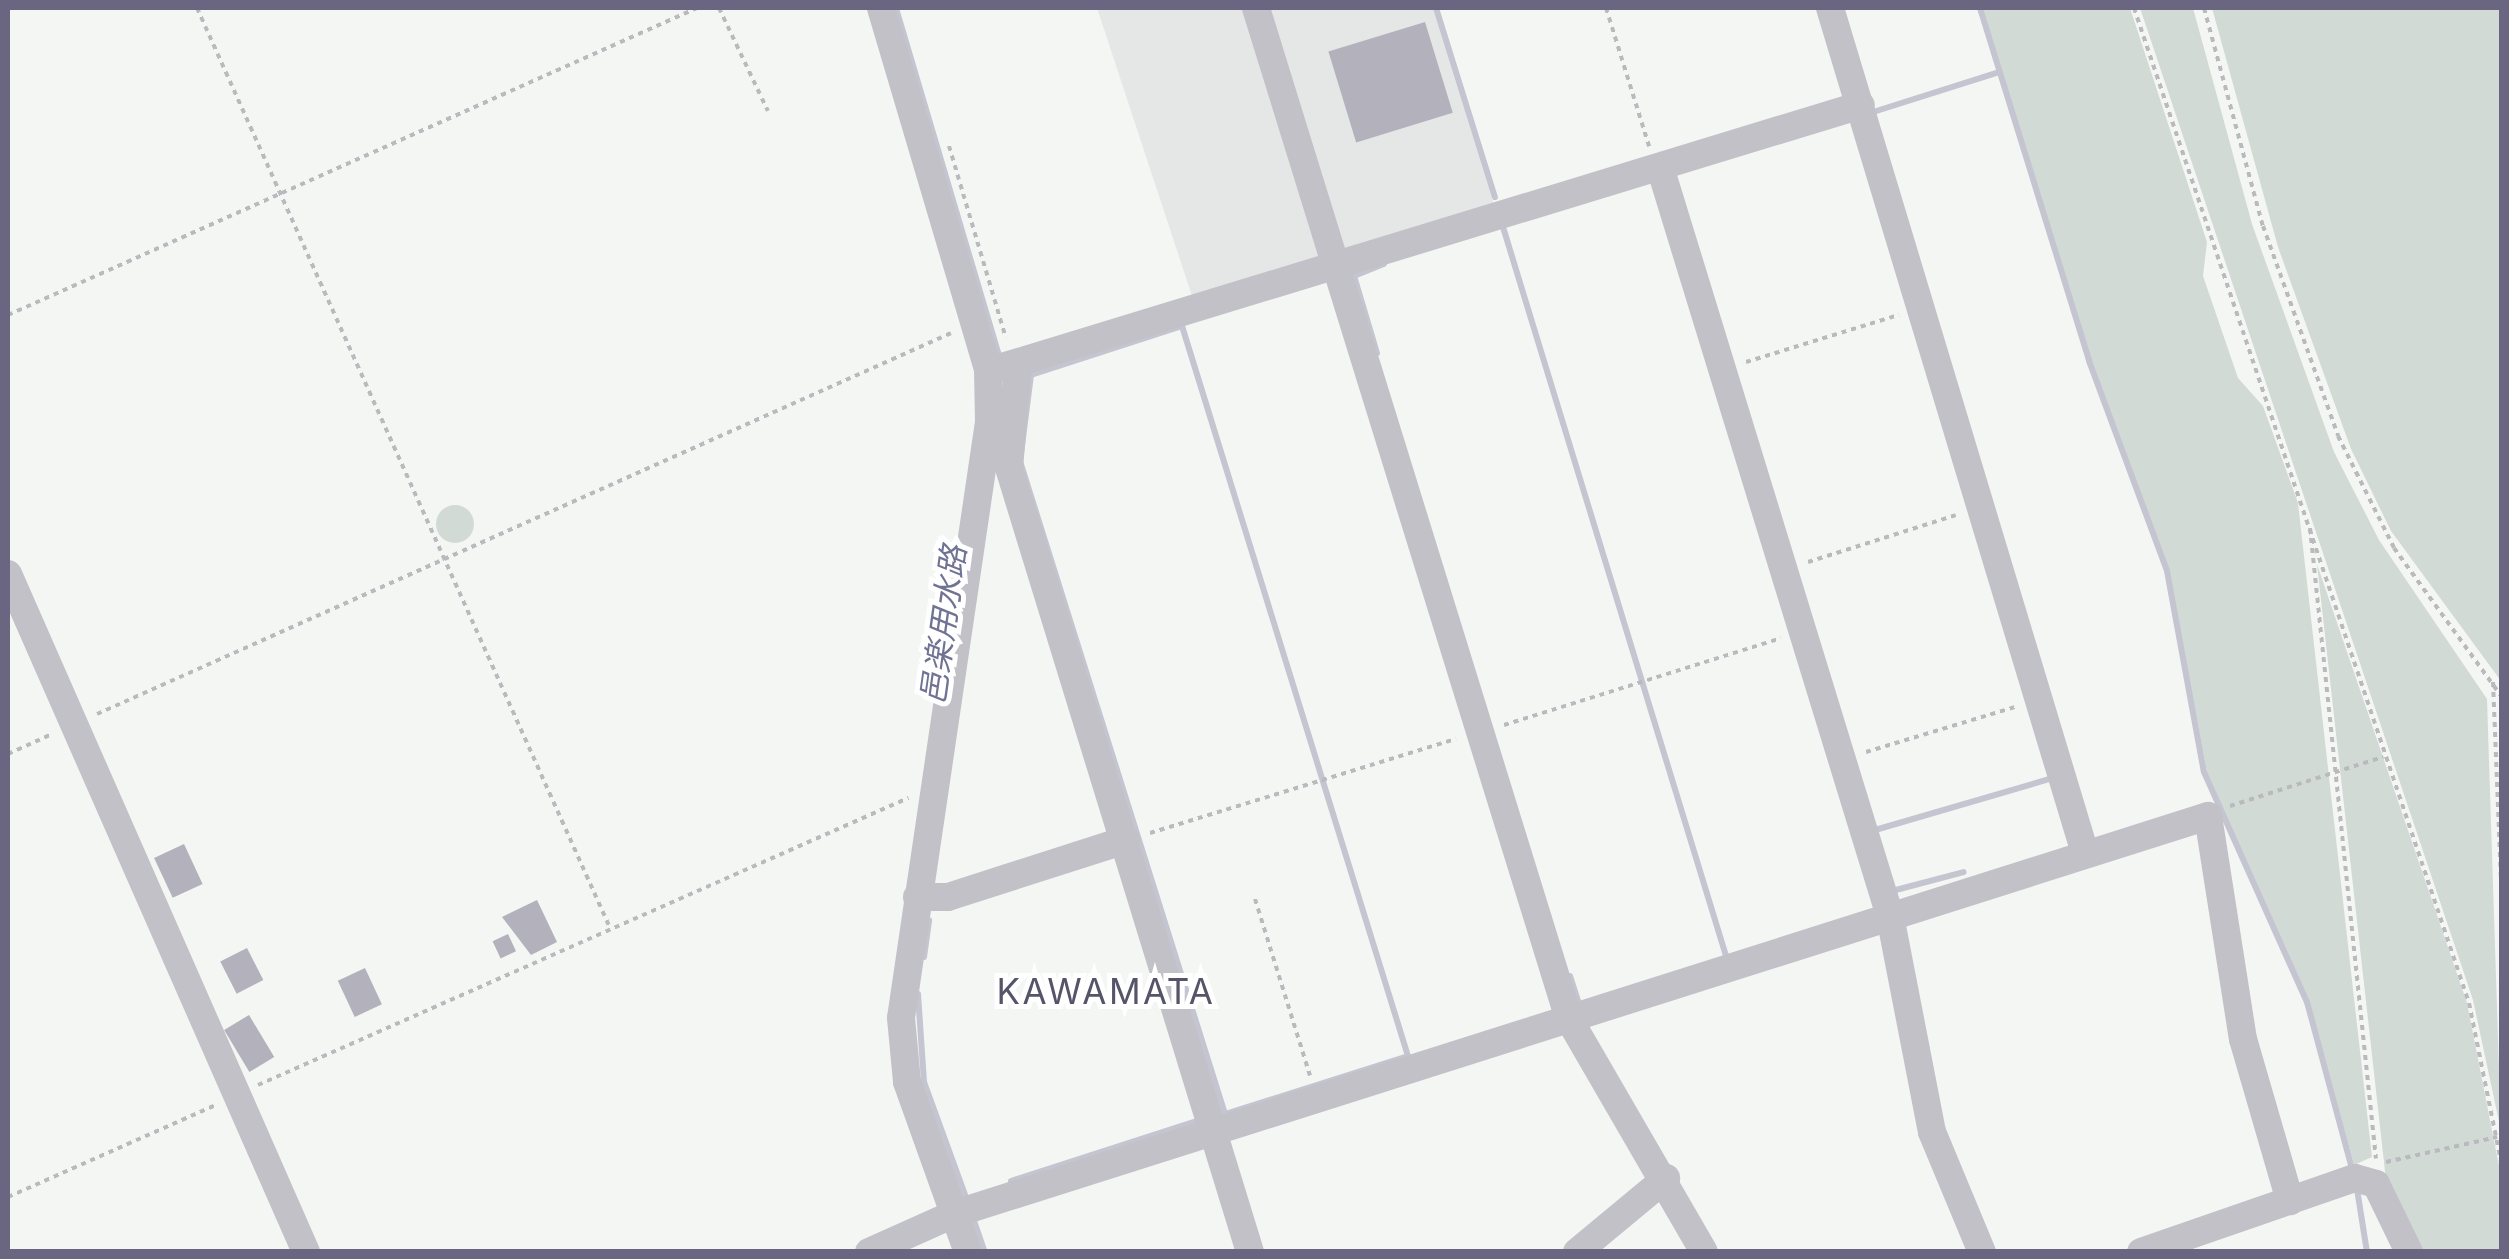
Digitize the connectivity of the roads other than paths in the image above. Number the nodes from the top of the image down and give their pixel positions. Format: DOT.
graph roads {
  1 [pos="881,8"];
  2 [pos="1256,8"];
  3 [pos="1830,8"];
  4 [pos="1861,105"];
  5 [pos="1658,167"];
  6 [pos="1336,266"];
  7 [pos="1005,367"];
  8 [pos="8,574"];
  9 [pos="1126,840"];
  10 [pos="2084,850"];
  11 [pos="917,897"];
  12 [pos="1890,916"];
  13 [pos="1570,1018"];
  14 [pos="1214,1132"];
  15 [pos="1666,1178"];
  16 [pos="2290,1201"];
  17 [pos="954,1214"];
  18 [pos="306,1252"];
  19 [pos="870,1252"];
  20 [pos="968,1252"];
  21 [pos="1250,1252"];
  22 [pos="1577,1252"];
  23 [pos="1704,1252"];
  24 [pos="1982,1252"];
  25 [pos="2142,1252"];
  26 [pos="2409,1252"];
  1 -- 7 [label="street"];
  2 -- 6 [label="street"];
  3 -- 4 [label="street"];
  4 -- 5 [label="street"];
  4 -- 10 [label="street"];
  5 -- 6 [label="street"];
  5 -- 12 [label="street"];
  6 -- 7 [label="street"];
  6 -- 13 [label="street"];
  7 -- 9 [label="street"];
  7 -- 11 [label="street"];
  8 -- 18 [label="street"];
  9 -- 11 [label="street"];
  9 -- 14 [label="street"];
  10 -- 12 [label="street"];
  10 -- 16 [label="street"];
  11 -- 17 [label="street"];
  12 -- 13 [label="street"];
  12 -- 24 [label="street"];
  13 -- 14 [label="street"];
  13 -- 15 [label="street"];
  14 -- 17 [label="street"];
  14 -- 21 [label="street"];
  15 -- 22 [label="street"];
  15 -- 23 [label="street"];
  16 -- 25 [label="street"];
  16 -- 26 [label="street"];
  17 -- 19 [label="street"];
  17 -- 20 [label="street"];
}
